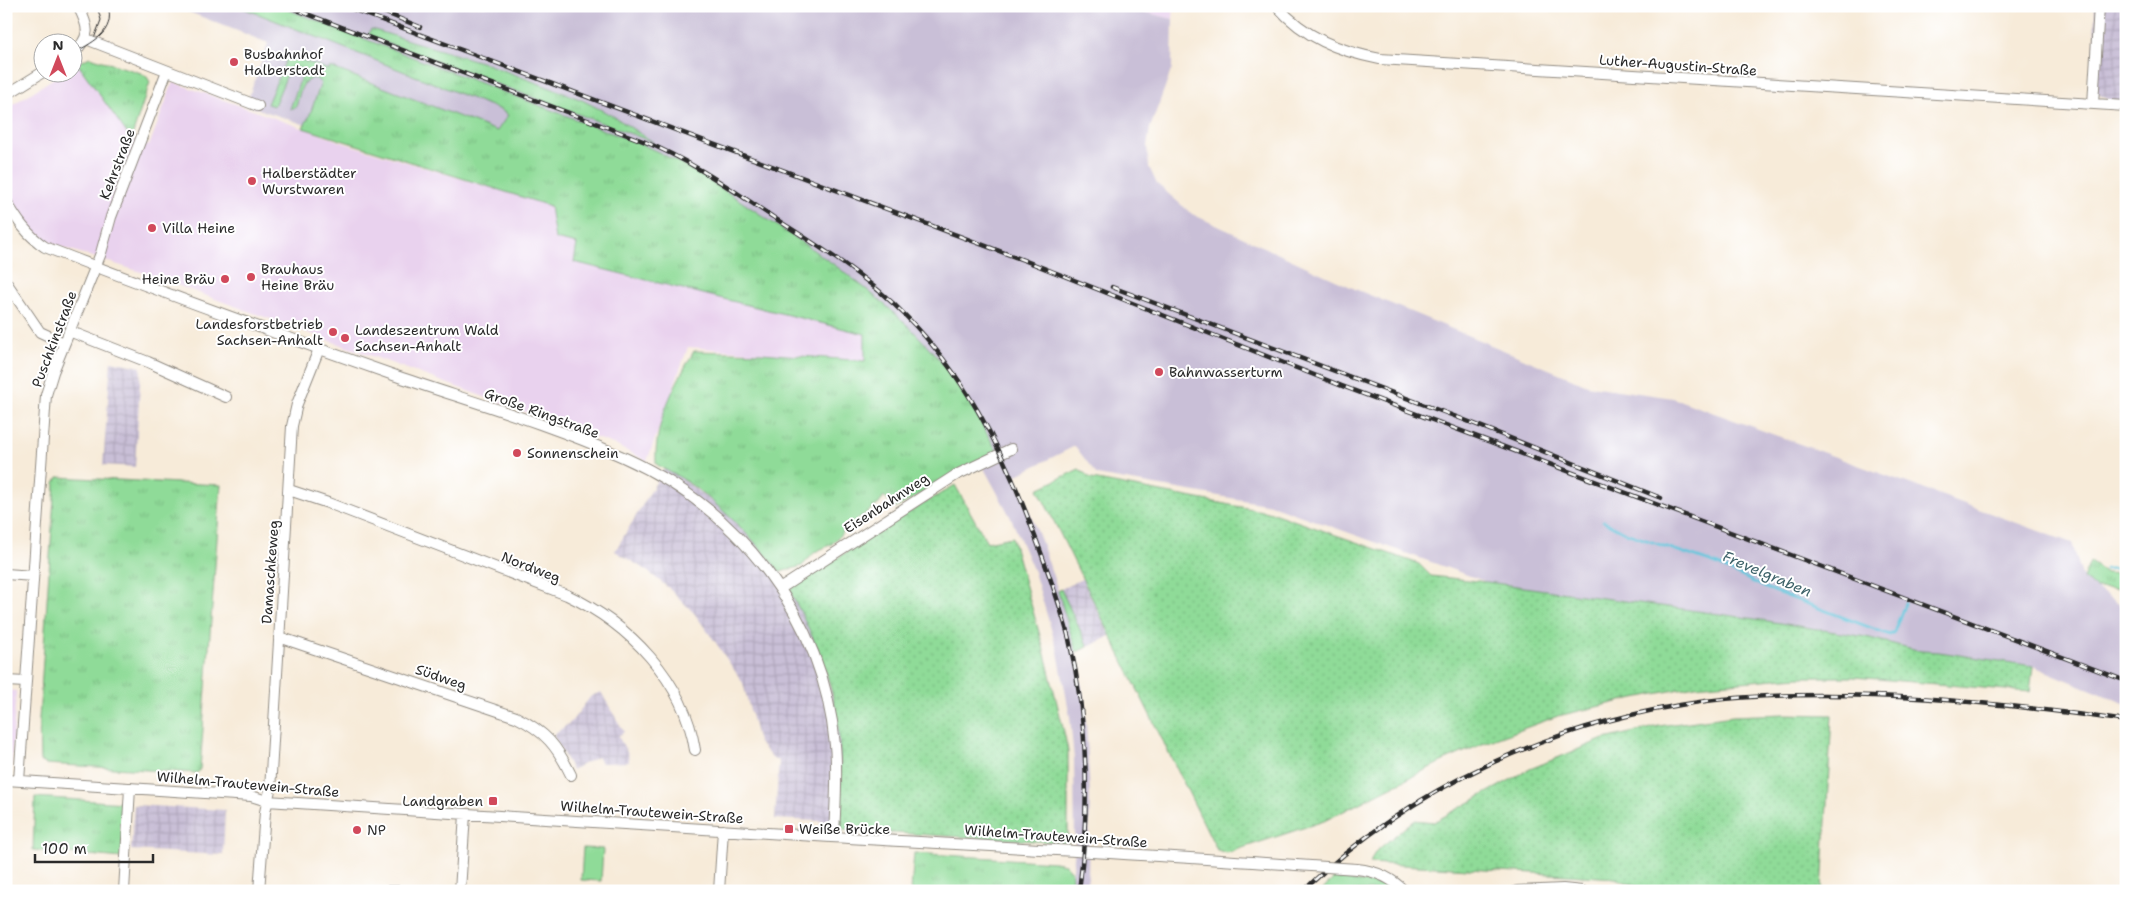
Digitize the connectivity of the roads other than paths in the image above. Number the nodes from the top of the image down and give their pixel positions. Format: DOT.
graph roads {
  1 [pos="78,6"];
  2 [pos="1277,6"];
  3 [pos="2099,6"];
  4 [pos="86,39"];
  5 [pos="82,43"];
  6 [pos="167,72"];
  7 [pos="32,79"];
  8 [pos="6,95"];
  9 [pos="2093,104"];
  10 [pos="258,106"];
  11 [pos="2126,106"];
  12 [pos="6,201"];
  13 [pos="96,267"];
  14 [pos="6,282"];
  15 [pos="69,331"];
  16 [pos="64,343"];
  17 [pos="319,349"];
  18 [pos="226,397"];
  19 [pos="1011,449"];
  20 [pos="289,490"];
  21 [pos="6,574"];
  22 [pos="33,576"];
  23 [pos="781,588"];
  24 [pos="279,637"];
  25 [pos="6,681"];
  26 [pos="26,682"];
  27 [pos="695,750"];
  28 [pos="571,775"];
  29 [pos="6,780"];
  30 [pos="19,781"];
  31 [pos="130,788"];
  32 [pos="267,801"];
  33 [pos="465,814"];
  34 [pos="723,830"];
  35 [pos="834,837"];
  36 [pos="124,891"];
  37 [pos="260,891"];
  38 [pos="388,891"];
  39 [pos="400,891"];
  40 [pos="460,891"];
  41 [pos="720,891"];
  42 [pos="1404,891"];
  43 [pos="1517,891"];
  44 [pos="1582,891"];
  1 -- 4 [label="street"];
  2 -- 9 [label="street, Luther-Augustin-Straße"];
  3 -- 9 [label="street"];
  4 -- 5 [label="street"];
  4 -- 6 [label="street"];
  6 -- 10 [label="street"];
  6 -- 13 [label="street, Kehrstraße"];
  7 -- 8 [label="street"];
  9 -- 11 [label="street, Luther-Augustin-Straße"];
  12 -- 13 [label="street, Große Ringstraße"];
  13 -- 15 [label="street, Puschkinstraße"];
  13 -- 17 [label="street, Große Ringstraße"];
  14 -- 16 [label="street"];
  15 -- 16 [label="street, Puschkinstraße"];
  15 -- 18 [label="street"];
  16 -- 22 [label="street, Puschkinstraße"];
  17 -- 20 [label="street, Damaschkeweg"];
  17 -- 23 [label="street, Große Ringstraße"];
  19 -- 23 [label="street, Eisenbahnweg"];
  20 -- 24 [label="street, Damaschkeweg"];
  20 -- 27 [label="street, Nordweg"];
  21 -- 22 [label="street"];
  22 -- 26 [label="street, Puschkinstraße"];
  23 -- 35 [label="street, Große Ringstraße"];
  24 -- 28 [label="street, Südweg"];
  24 -- 32 [label="street, Damaschkeweg"];
  25 -- 26 [label="street"];
  26 -- 30 [label="street, Puschkinstraße"];
  29 -- 30 [label="street, Wilhelm-Trautewein-Straße"];
  30 -- 31 [label="street, Wilhelm-Trautewein-Straße"];
  31 -- 32 [label="street, Wilhelm-Trautewein-Straße"];
  31 -- 36 [label="street"];
  32 -- 33 [label="street, Wilhelm-Trautewein-Straße"];
  32 -- 37 [label="street, Damaschkeweg"];
  33 -- 34 [label="street, Wilhelm-Trautewein-Straße"];
  33 -- 40 [label="street"];
  34 -- 35 [label="street, Wilhelm-Trautewein-Straße"];
  34 -- 41 [label="street"];
  35 -- 42 [label="street, Wilhelm-Trautewein-Straße, bridge"];
  38 -- 39 [label="street"];
  43 -- 44 [label="street"];
}
